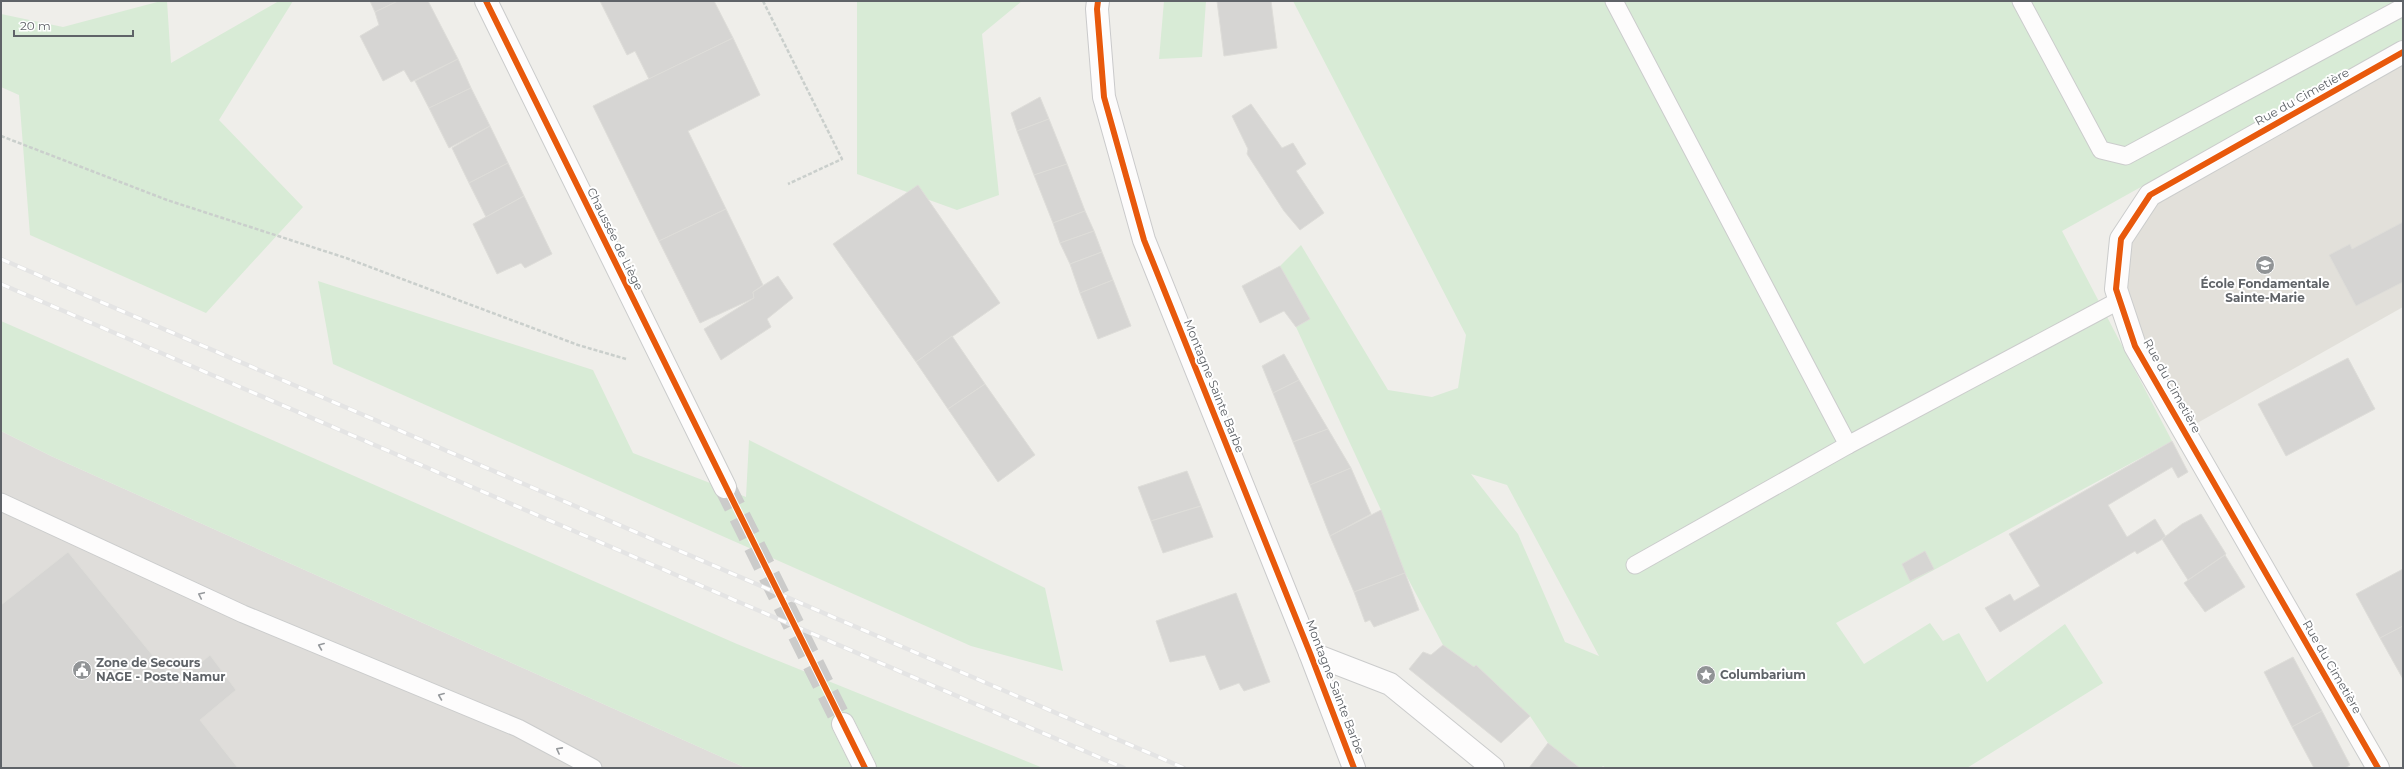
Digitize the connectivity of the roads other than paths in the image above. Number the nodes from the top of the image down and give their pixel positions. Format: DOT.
graph roads {
  1 [pos="486,1"];
  2 [pos="1098,1"];
  3 [pos="1614,1"];
  4 [pos="2021,1"];
  5 [pos="2403,7"];
  6 [pos="2403,52"];
  7 [pos="2120,300"];
  8 [pos="1848,446"];
  9 [pos="725,487"];
  10 [pos="1,502"];
  11 [pos="1635,565"];
  12 [pos="1310,653"];
  13 [pos="843,724"];
  14 [pos="594,768"];
  15 [pos="865,768"];
  16 [pos="1354,768"];
  17 [pos="1493,768"];
  18 [pos="2378,768"];
  1 -- 9 [label="street, Chaussée de Liège"];
  2 -- 12 [label="street, Montagne Sainte Barbe"];
  3 -- 8 [label="lane"];
  4 -- 5 [label="lane"];
  6 -- 7 [label="street, Rue du Cimetière"];
  7 -- 8 [label="lane"];
  7 -- 18 [label="street, Rue du Cimetière"];
  8 -- 11 [label="lane"];
  14 -- 10 [label="lane, one-way"];
  12 -- 16 [label="street, Montagne Sainte Barbe"];
  12 -- 17 [label="street"];
  13 -- 15 [label="street"];
}
